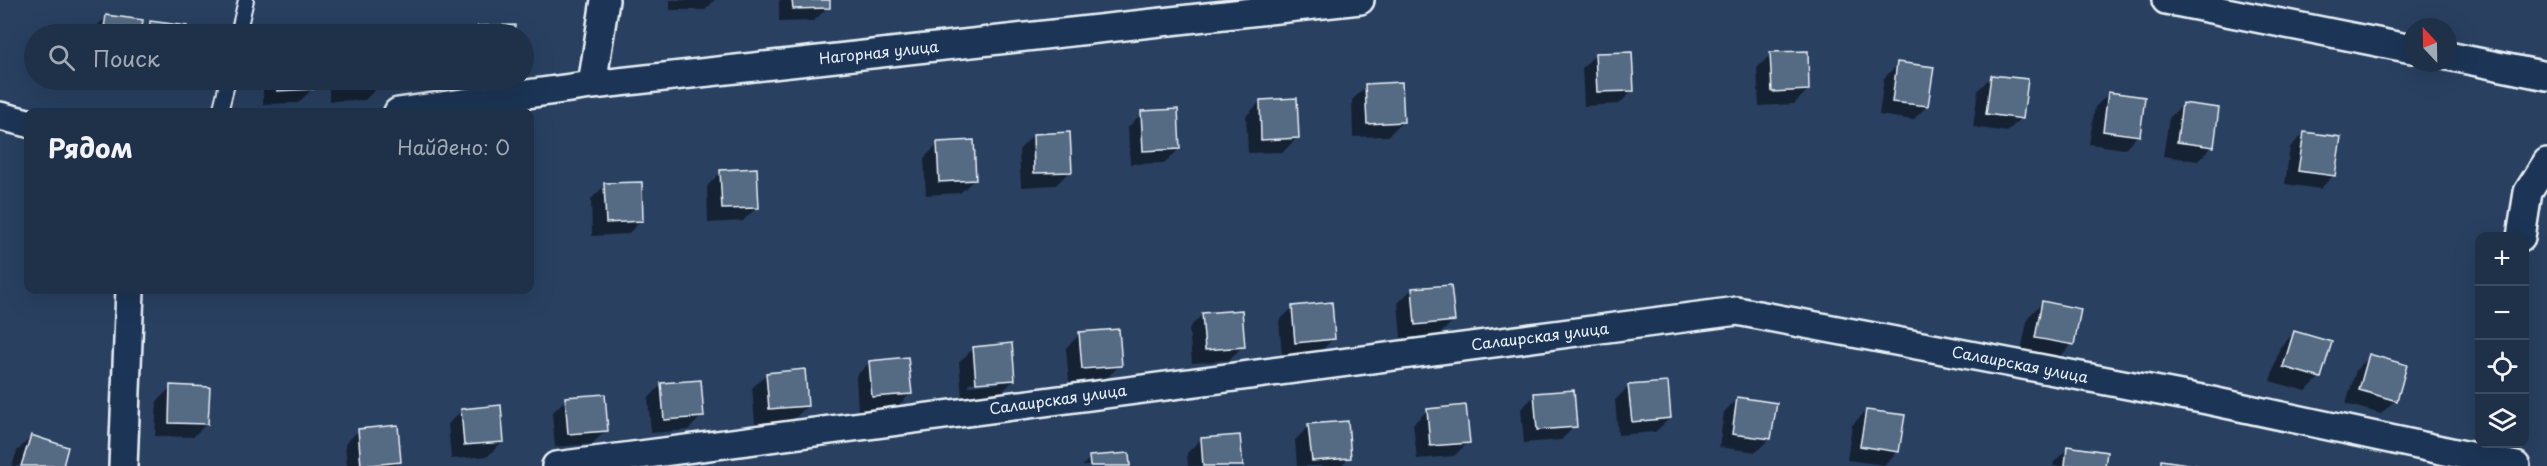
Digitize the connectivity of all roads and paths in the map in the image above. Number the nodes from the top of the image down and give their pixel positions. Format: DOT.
graph roads {
  1 [pos="246,0"];
  2 [pos="605,0"];
  3 [pos="1360,0"];
  4 [pos="2166,0"];
  5 [pos="240,24"];
  6 [pos="2403,47"];
  7 [pos="2457,58"];
  8 [pos="2547,75"];
  9 [pos="592,85"];
  10 [pos="226,90"];
  11 [pos="221,108"];
  12 [pos="427,108"];
  13 [pos="0,116"];
  14 [pos="24,122"];
  15 [pos="2547,162"];
  16 [pos="2522,232"];
  17 [pos="130,294"];
  18 [pos="2490,457"];
  19 [pos="123,466"];
  20 [pos="556,466"];
  21 [pos="2516,466"];
  1 -- 5 [label="lane"];
  2 -- 9 [label="street"];
  3 -- 9 [label="street, Нагорная улица"];
  4 -- 6 [label="street"];
  7 -- 8 [label="street"];
  9 -- 12 [label="street, Нагорная улица"];
  10 -- 11 [label="lane"];
  13 -- 14 [label="street"];
  15 -- 16 [label="street"];
  17 -- 19 [label="street"];
  18 -- 20 [label="street, Салаирская улица"];
  18 -- 21 [label="street, Салаирская улица"];
}
